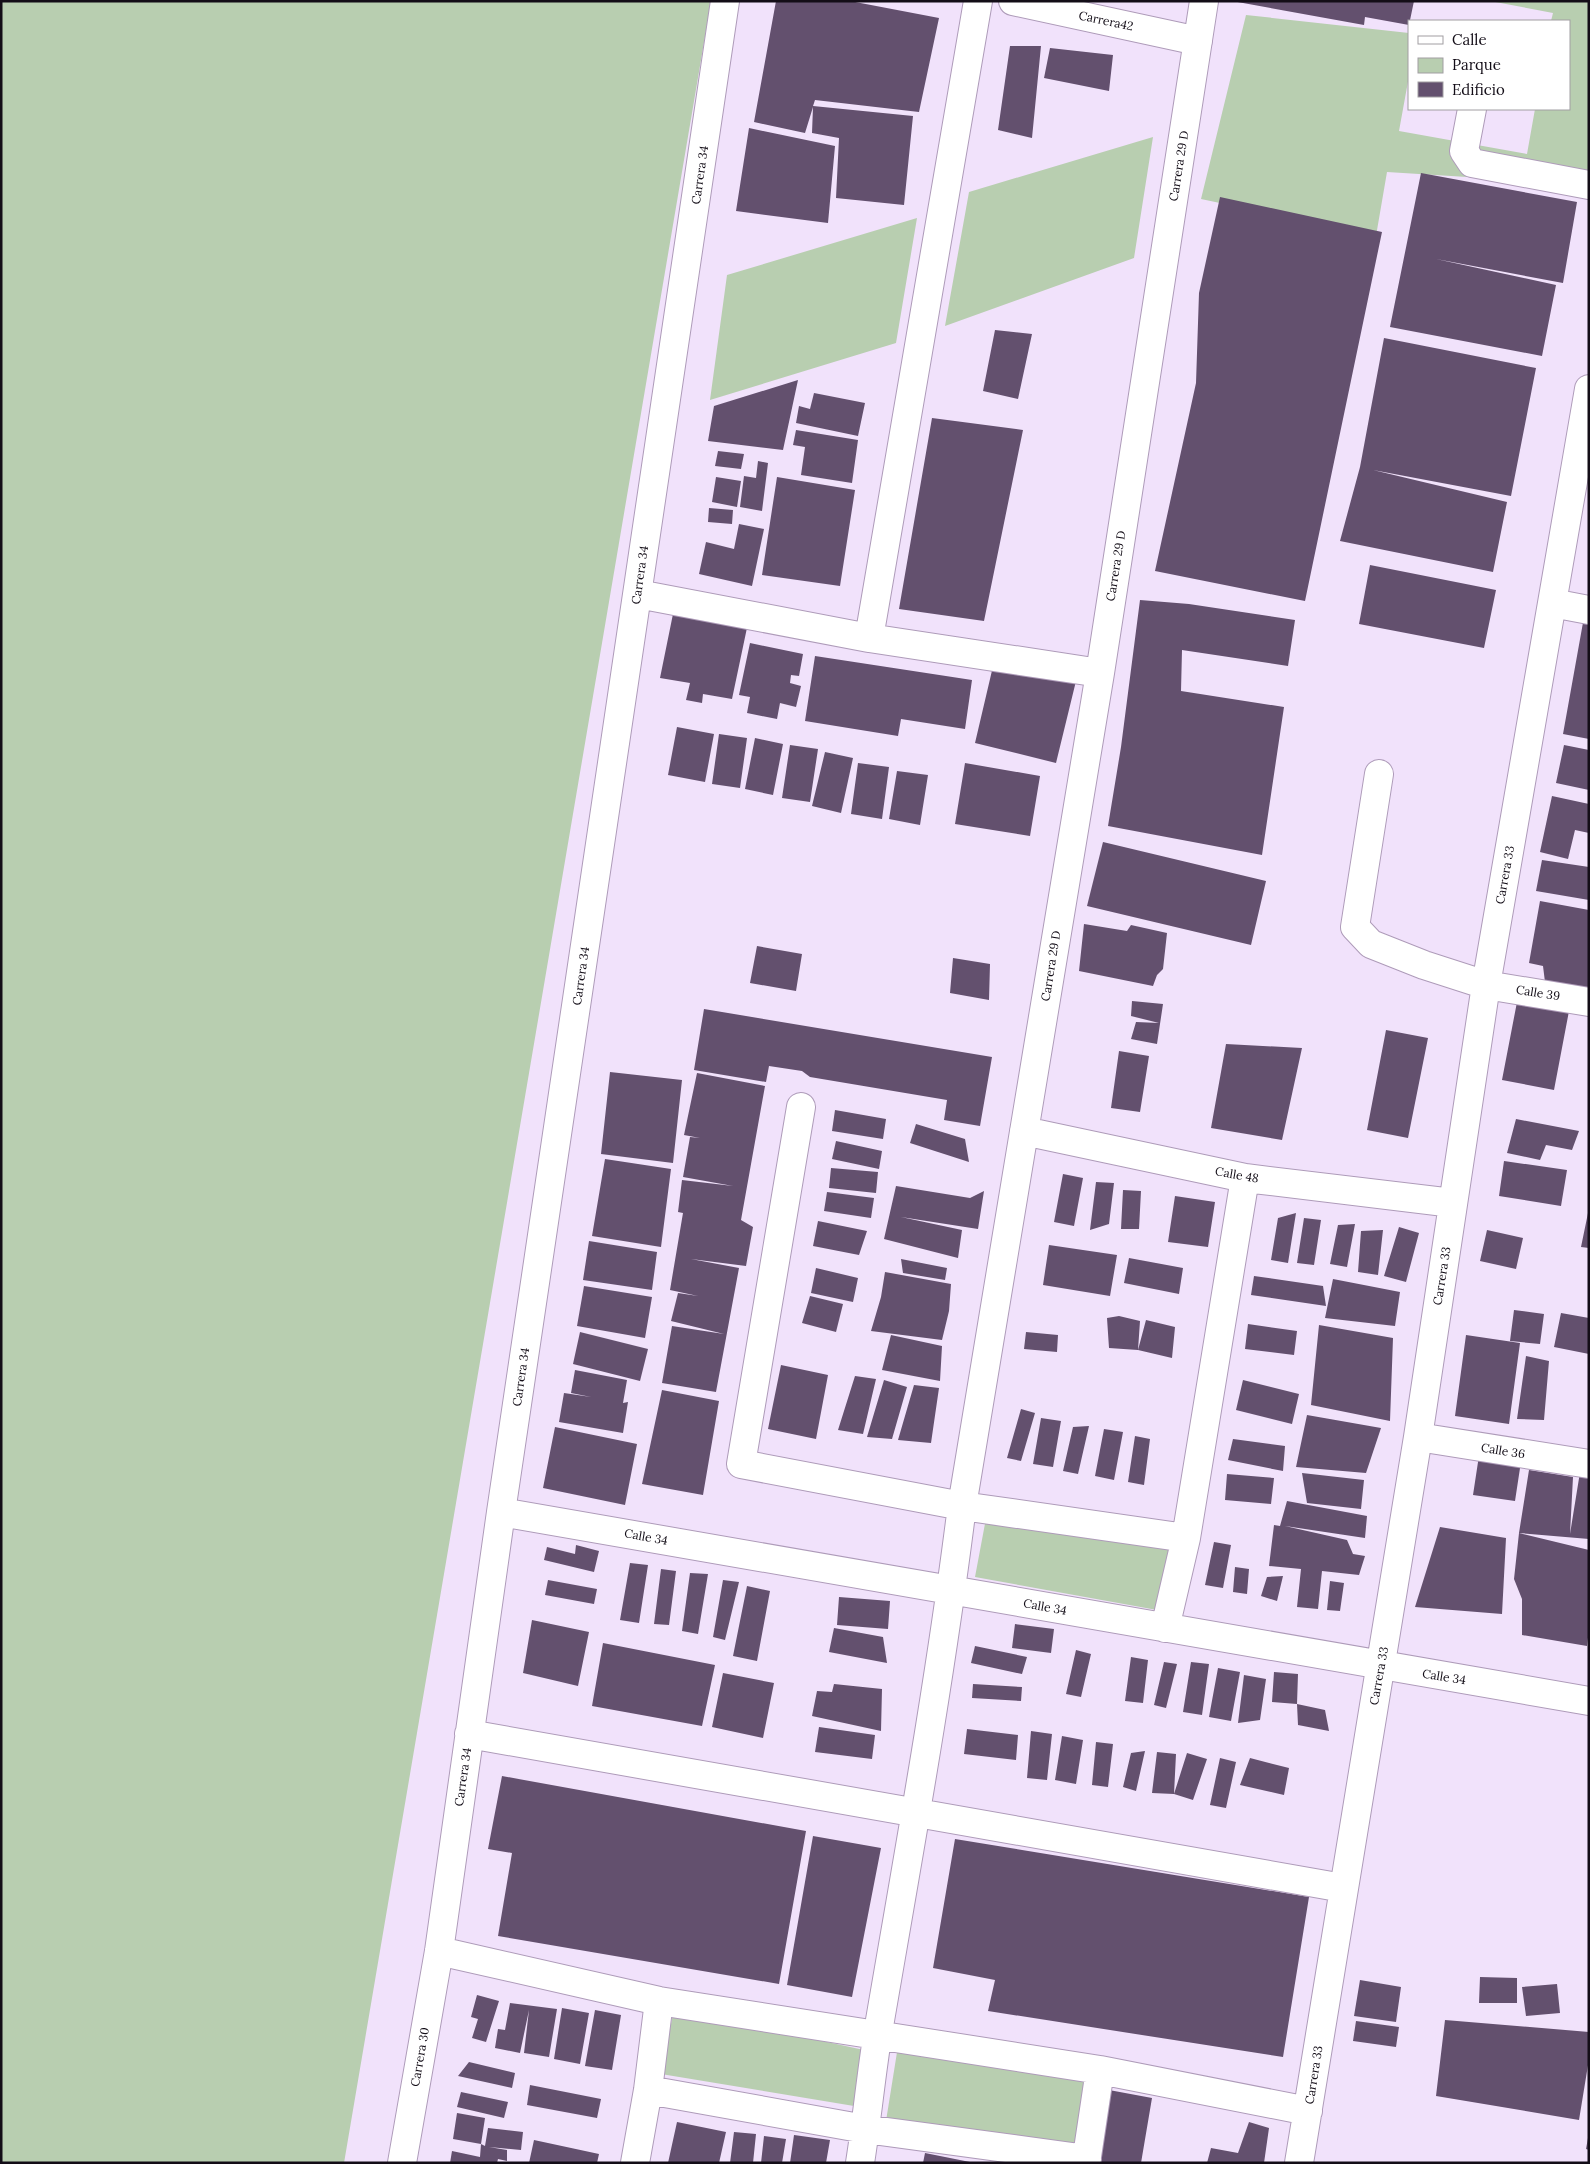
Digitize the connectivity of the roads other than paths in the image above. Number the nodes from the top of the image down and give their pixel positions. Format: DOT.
graph roads {
  1 [pos="726,1"];
  2 [pos="978,1"];
  3 [pos="1013,1"];
  4 [pos="1204,1"];
  5 [pos="1198,40"];
  6 [pos="1472,110"];
  7 [pos="1589,186"];
  8 [pos="1587,405"];
  9 [pos="638,594"];
  10 [pos="1552,603"];
  11 [pos="1589,610"];
  12 [pos="868,638"];
  13 [pos="1100,673"];
  14 [pos="1379,774"];
  15 [pos="1486,985"];
  16 [pos="1589,1002"];
  17 [pos="801,1107"];
  18 [pos="1024,1130"];
  19 [pos="1245,1178"];
  20 [pos="1453,1203"];
  21 [pos="1418,1437"];
  22 [pos="1589,1464"];
  23 [pos="962,1506"];
  24 [pos="501,1512"];
  25 [pos="1186,1538"];
  26 [pos="951,1591"];
  27 [pos="1165,1628"];
  28 [pos="1381,1666"];
  29 [pos="1589,1701"];
  30 [pos="469,1734"];
  31 [pos="917,1813"];
  32 [pos="1343,1888"];
  33 [pos="439,1951"];
  34 [pos="659,2001"];
  35 [pos="878,2034"];
  36 [pos="1100,2070"];
  37 [pos="648,2090"];
  38 [pos="1308,2110"];
  39 [pos="865,2129"];
  40 [pos="1086,2161"];
  41 [pos="402,2163"];
  42 [pos="635,2163"];
  43 [pos="860,2163"];
  44 [pos="1299,2163"];
  1 -- 9 [label="street, Carrera 34"];
  2 -- 12 [label="street"];
  3 -- 5 [label="street, Carrera42"];
  4 -- 5 [label="street, Carrera 29 D"];
  5 -- 13 [label="street, Carrera 29 D"];
  6 -- 7 [label="street"];
  8 -- 10 [label="street, Carrera 33"];
  9 -- 12 [label="street"];
  9 -- 24 [label="street, Carrera 34"];
  10 -- 11 [label="street"];
  10 -- 15 [label="street, Carrera 33"];
  12 -- 13 [label="street"];
  13 -- 18 [label="street, Carrera 29 D"];
  14 -- 15 [label="street, Calle 39"];
  15 -- 16 [label="street, Calle 39"];
  15 -- 20 [label="street, Carrera 33"];
  17 -- 23 [label="street"];
  18 -- 19 [label="street, Calle 48"];
  18 -- 23 [label="street, Carrera 29 D"];
  19 -- 20 [label="street, Calle 48"];
  19 -- 25 [label="street"];
  20 -- 21 [label="street, Carrera 33"];
  21 -- 22 [label="street, Calle 36"];
  21 -- 28 [label="street, Carrera 33"];
  23 -- 25 [label="street"];
  23 -- 26 [label="street, Carrera 29 D"];
  24 -- 26 [label="street, Calle 34"];
  24 -- 30 [label="street, Carrera 34"];
  25 -- 27 [label="street"];
  26 -- 27 [label="street, Calle 34"];
  26 -- 31 [label="street, Carrera 29 D"];
  27 -- 28 [label="street, Calle 34"];
  28 -- 29 [label="street, Calle 34"];
  28 -- 32 [label="street, Carrera 33"];
  30 -- 31 [label="street"];
  30 -- 33 [label="street, Carrera 34"];
  31 -- 32 [label="street"];
  31 -- 35 [label="street, Carrera 29 D"];
  32 -- 38 [label="street, Carrera 33"];
  33 -- 34 [label="street"];
  33 -- 41 [label="street, Carrera 30"];
  34 -- 35 [label="street"];
  34 -- 37 [label="street"];
  35 -- 36 [label="street"];
  35 -- 39 [label="street, Carrera 29 D"];
  36 -- 38 [label="street"];
  36 -- 40 [label="street"];
  37 -- 39 [label="street"];
  37 -- 42 [label="street"];
  38 -- 44 [label="street, Carrera 33"];
  39 -- 40 [label="street"];
  39 -- 43 [label="street, Carrera 29 D"];
}
